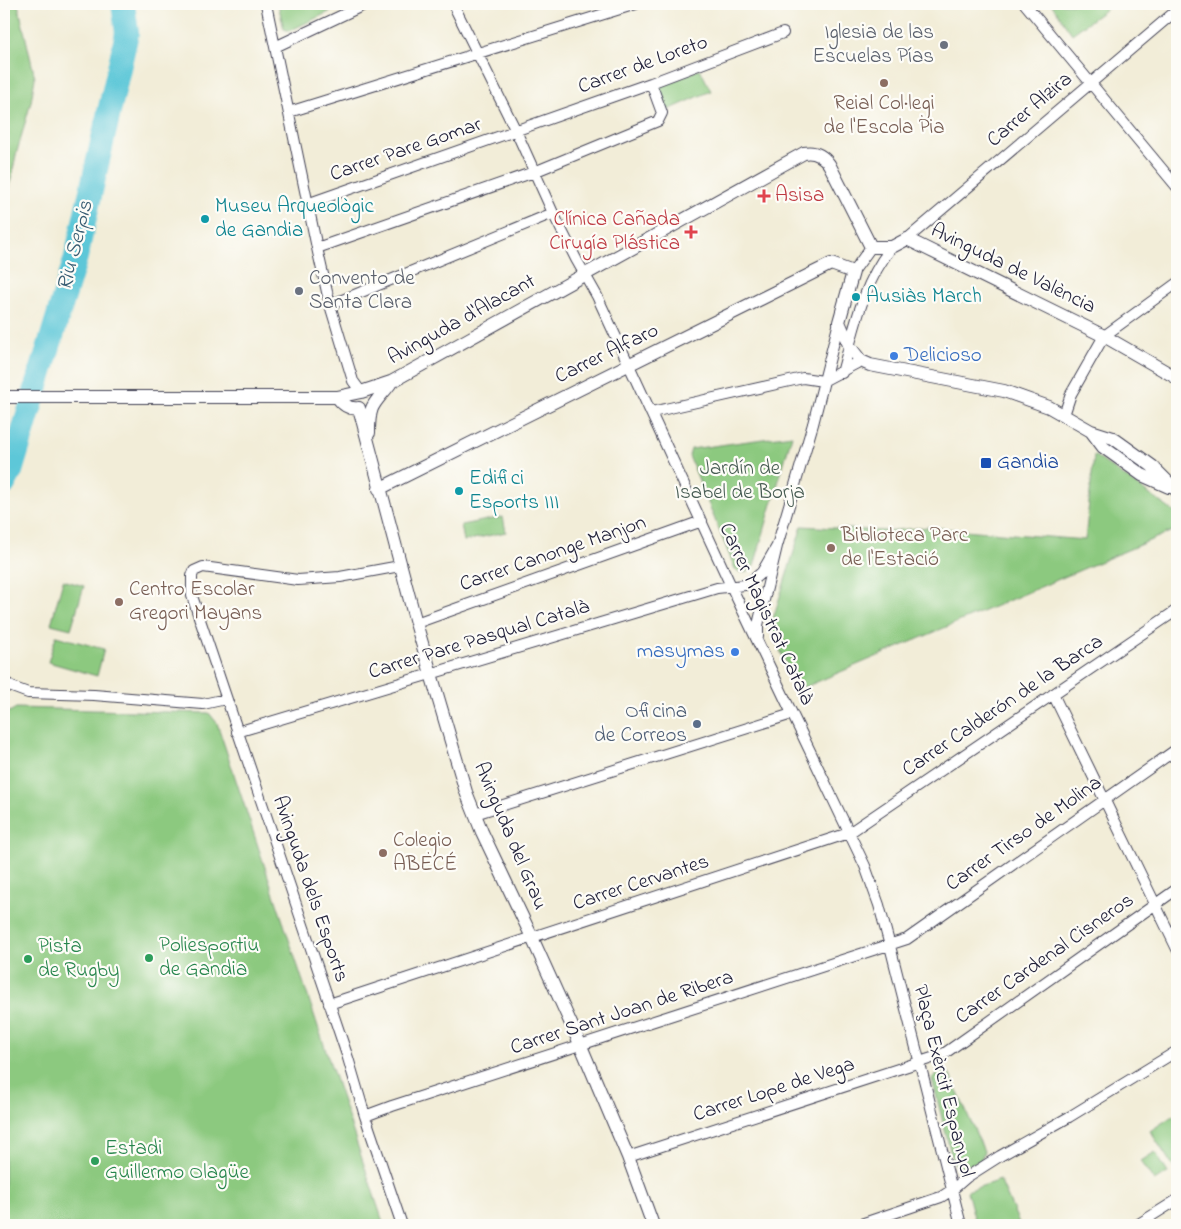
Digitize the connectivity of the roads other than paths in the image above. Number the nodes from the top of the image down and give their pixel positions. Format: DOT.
graph roads {
  1 [pos="266,4"];
  2 [pos="366,4"];
  3 [pos="453,4"];
  4 [pos="636,4"];
  5 [pos="1025,4"];
  6 [pos="1177,10"];
  7 [pos="782,33"];
  8 [pos="275,47"];
  9 [pos="478,52"];
  10 [pos="650,83"];
  11 [pos="1091,83"];
  12 [pos="289,112"];
  13 [pos="516,131"];
  14 [pos="534,172"];
  15 [pos="1177,187"];
  16 [pos="308,204"];
  17 [pos="552,213"];
  18 [pos="907,239"];
  19 [pos="871,247"];
  20 [pos="892,247"];
  21 [pos="317,248"];
  22 [pos="853,272"];
  23 [pos="586,275"];
  24 [pos="1177,282"];
  25 [pos="330,305"];
  26 [pos="838,322"];
  27 [pos="1104,336"];
  28 [pos="850,347"];
  29 [pos="861,361"];
  30 [pos="630,365"];
  31 [pos="842,373"];
  32 [pos="1177,378"];
  33 [pos="823,381"];
  34 [pos="391,382"];
  35 [pos="361,392"];
  36 [pos="4,397"];
  37 [pos="337,397"];
  38 [pos="359,408"];
  39 [pos="652,412"];
  40 [pos="1064,415"];
  41 [pos="369,449"];
  42 [pos="379,489"];
  43 [pos="1177,491"];
  44 [pos="702,521"];
  45 [pos="777,546"];
  46 [pos="400,566"];
  47 [pos="731,586"];
  48 [pos="1177,610"];
  49 [pos="416,623"];
  50 [pos="759,641"];
  51 [pos="431,674"];
  52 [pos="5,682"];
  53 [pos="1053,694"];
  54 [pos="226,699"];
  55 [pos="792,714"];
  56 [pos="237,732"];
  57 [pos="1177,749"];
  58 [pos="1105,799"];
  59 [pos="474,814"];
  60 [pos="849,833"];
  61 [pos="1177,889"];
  62 [pos="1155,904"];
  63 [pos="532,938"];
  64 [pos="890,946"];
  65 [pos="1177,949"];
  66 [pos="329,1004"];
  67 [pos="581,1046"];
  68 [pos="1177,1051"];
  69 [pos="932,1058"];
  70 [pos="919,1062"];
  71 [pos="365,1116"];
  72 [pos="628,1157"];
  73 [pos="952,1190"];
  74 [pos="1177,1200"];
  75 [pos="402,1225"];
  76 [pos="653,1225"];
  77 [pos="858,1225"];
  78 [pos="961,1225"];
  79 [pos="1137,1225"];
  1 -- 8 [label="street"];
  2 -- 8 [label="street"];
  3 -- 9 [label="street, Carrer Magistrat Català"];
  4 -- 9 [label="street"];
  5 -- 11 [label="street"];
  6 -- 11 [label="street, Carrer Alzira"];
  7 -- 10 [label="street, Carrer de Loreto"];
  8 -- 12 [label="street"];
  9 -- 12 [label="street"];
  9 -- 13 [label="street, Carrer Magistrat Català"];
  10 -- 13 [label="street, Carrer de Loreto"];
  10 -- 14 [label="street"];
  11 -- 15 [label="street"];
  11 -- 18 [label="street, Carrer Alzira"];
  12 -- 16 [label="street"];
  13 -- 14 [label="street, Carrer Magistrat Català"];
  13 -- 16 [label="street, Carrer Pare Gomar"];
  14 -- 17 [label="street, Carrer Magistrat Català"];
  14 -- 21 [label="street"];
  16 -- 21 [label="street"];
  17 -- 23 [label="street, Carrer Magistrat Català"];
  17 -- 25 [label="street"];
  18 -- 20 [label="street, Avinguda de València"];
  18 -- 27 [label="street, Avinguda de València"];
  19 -- 20 [label="street, Avinguda de València"];
  19 -- 22 [label="street"];
  19 -- 23 [label="street, Avinguda d'Alacant"];
  20 -- 28 [label="street"];
  21 -- 25 [label="street"];
  22 -- 26 [label="street"];
  22 -- 30 [label="street, Carrer Alfaro"];
  23 -- 30 [label="street, Carrer Magistrat Català"];
  23 -- 34 [label="street, Avinguda d'Alacant"];
  24 -- 27 [label="street"];
  25 -- 35 [label="street"];
  26 -- 28 [label="street"];
  26 -- 33 [label="street"];
  27 -- 32 [label="street, Avinguda de València"];
  27 -- 40 [label="street"];
  28 -- 29 [label="street"];
  28 -- 31 [label="street"];
  29 -- 31 [label="street"];
  29 -- 40 [label="street"];
  30 -- 39 [label="street, Carrer Magistrat Català"];
  30 -- 42 [label="street, Carrer Alfaro"];
  31 -- 33 [label="street"];
  33 -- 39 [label="street"];
  33 -- 45 [label="street"];
  34 -- 35 [label="street, Avinguda d'Alacant"];
  34 -- 41 [label="street, Avinguda del Grau"];
  35 -- 37 [label="street, Avinguda d'Alacant"];
  35 -- 38 [label="street"];
  36 -- 37 [label="street, Avinguda d'Alacant"];
  37 -- 38 [label="street, Avinguda d'Alacant"];
  38 -- 41 [label="street, Avinguda del Grau"];
  39 -- 44 [label="street, Carrer Magistrat Català"];
  40 -- 43 [label="street"];
  41 -- 42 [label="street, Avinguda del Grau"];
  42 -- 46 [label="street, Avinguda del Grau"];
  44 -- 47 [label="street, Carrer Magistrat Català"];
  44 -- 49 [label="street, Carrer Canonge Manjon"];
  45 -- 47 [label="street, Carrer Pare Pasqual Català"];
  45 -- 50 [label="street"];
  46 -- 49 [label="street, Avinguda del Grau"];
  46 -- 54 [label="street, Avinguda dels Esports"];
  47 -- 50 [label="street, Carrer Magistrat Català"];
  47 -- 51 [label="street, Carrer Pare Pasqual Català"];
  48 -- 53 [label="street, Carrer Calderón de la Barca"];
  49 -- 51 [label="street, Avinguda del Grau"];
  50 -- 55 [label="street, Carrer Magistrat Català"];
  51 -- 56 [label="street, Carrer Pare Pasqual Català"];
  51 -- 59 [label="street, Avinguda del Grau"];
  52 -- 54 [label="street"];
  53 -- 58 [label="street"];
  53 -- 60 [label="street, Carrer Calderón de la Barca"];
  54 -- 56 [label="street, Avinguda dels Esports"];
  55 -- 59 [label="street"];
  55 -- 60 [label="street, Carrer Magistrat Català"];
  56 -- 66 [label="street, Avinguda dels Esports"];
  57 -- 58 [label="street, Carrer Tirso de Molina"];
  58 -- 62 [label="street"];
  58 -- 64 [label="street, Carrer Tirso de Molina"];
  59 -- 63 [label="street, Avinguda del Grau"];
  60 -- 63 [label="street, Carrer Cervantes"];
  60 -- 64 [label="street, Carrer Magistrat Català"];
  61 -- 62 [label="street, Carrer Cardenal Cisneros"];
  62 -- 65 [label="street"];
  62 -- 69 [label="street, Carrer Cardenal Cisneros"];
  63 -- 66 [label="street, Carrer Cervantes"];
  63 -- 67 [label="street, Avinguda del Grau"];
  64 -- 67 [label="street, Carrer Sant Joan de Ribera"];
  64 -- 70 [label="street, Plaça Exèrcit Espanyol"];
  66 -- 71 [label="street, Avinguda dels Esports"];
  67 -- 71 [label="street, Carrer Sant Joan de Ribera"];
  67 -- 72 [label="street, Avinguda del Grau"];
  68 -- 73 [label="street"];
  69 -- 70 [label="street, Carrer Lope de Vega"];
  70 -- 72 [label="street, Carrer Lope de Vega"];
  70 -- 73 [label="street, Plaça Exèrcit Espanyol"];
  71 -- 75 [label="street, Avinguda dels Esports"];
  72 -- 76 [label="street, Avinguda del Grau"];
  73 -- 77 [label="street"];
  73 -- 78 [label="street, Plaça Exèrcit Espanyol"];
  74 -- 79 [label="street"];
}
